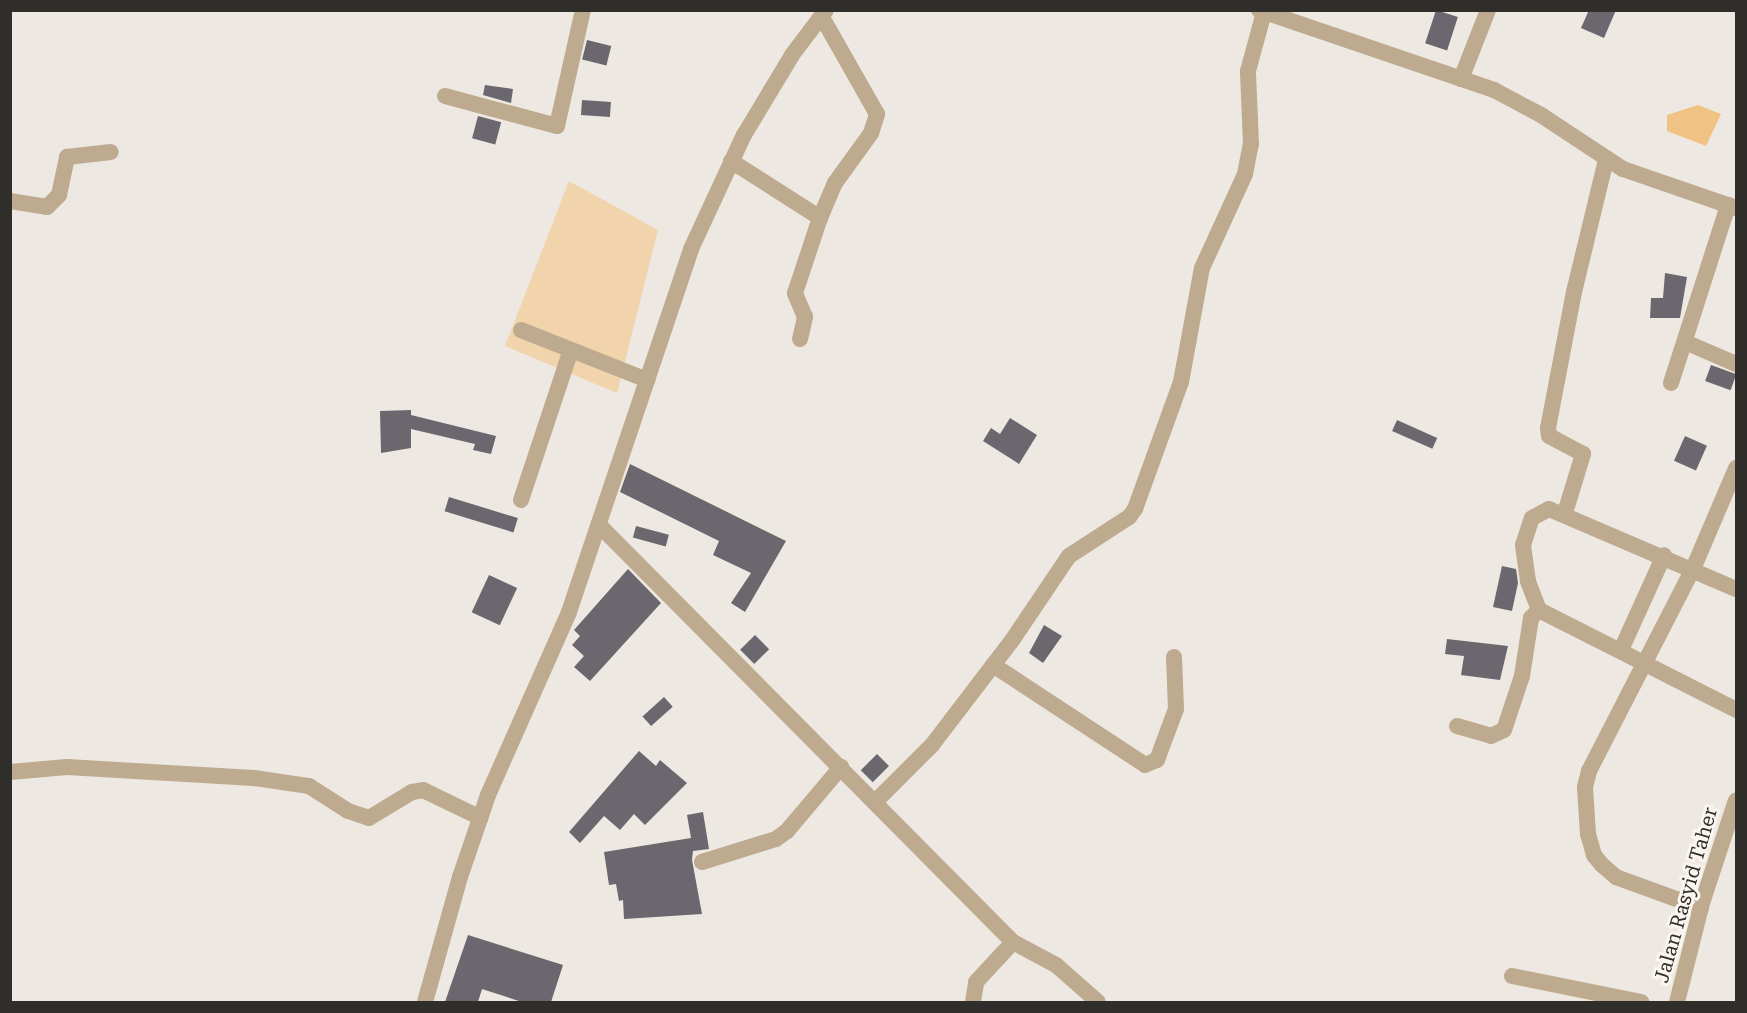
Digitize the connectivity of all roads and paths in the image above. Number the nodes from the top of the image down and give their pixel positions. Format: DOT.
graph roads {
  1 [pos="583,10"];
  2 [pos="1488,10"];
  3 [pos="1262,11"];
  4 [pos="824,14"];
  5 [pos="1461,79"];
  6 [pos="445,96"];
  7 [pos="111,152"];
  8 [pos="1606,160"];
  9 [pos="731,161"];
  10 [pos="10,201"];
  11 [pos="1732,207"];
  12 [pos="820,218"];
  13 [pos="521,330"];
  14 [pos="800,339"];
  15 [pos="1685,342"];
  16 [pos="570,350"];
  17 [pos="1737,364"];
  18 [pos="647,380"];
  19 [pos="1671,383"];
  20 [pos="1737,468"];
  21 [pos="520,500"];
  22 [pos="1565,513"];
  23 [pos="599,525"];
  24 [pos="1664,555"];
  25 [pos="1693,569"];
  26 [pos="1737,589"];
  27 [pos="1539,610"];
  28 [pos="1621,650"];
  29 [pos="1174,657"];
  30 [pos="1647,663"];
  31 [pos="993,665"];
  32 [pos="1737,710"];
  33 [pos="1457,726"];
  34 [pos="841,767"];
  35 [pos="10,772"];
  36 [pos="1737,800"];
  37 [pos="875,802"];
  38 [pos="481,818"];
  39 [pos="702,861"];
  40 [pos="1701,908"];
  41 [pos="1013,942"];
  42 [pos="1512,976"];
  43 [pos="1607,999"];
  44 [pos="425,1002"];
  45 [pos="973,1002"];
  46 [pos="1098,1002"];
  47 [pos="1641,1002"];
  48 [pos="1677,1002"];
  1 -- 6 [label="street"];
  2 -- 5 [label="street"];
  3 -- 5 [label="street"];
  3 -- 31 [label="street"];
  4 -- 9 [label="street"];
  4 -- 12 [label="street"];
  5 -- 8 [label="street"];
  7 -- 10 [label="street"];
  8 -- 11 [label="street"];
  8 -- 22 [label="street"];
  9 -- 12 [label="street"];
  9 -- 18 [label="street"];
  11 -- 15 [label="street"];
  12 -- 14 [label="street"];
  13 -- 16 [label="street"];
  15 -- 17 [label="street"];
  15 -- 19 [label="street"];
  16 -- 18 [label="street"];
  16 -- 21 [label="street"];
  18 -- 23 [label="street"];
  20 -- 25 [label="street"];
  22 -- 24 [label="street"];
  22 -- 27 [label="street"];
  23 -- 34 [label="street"];
  23 -- 38 [label="street"];
  24 -- 25 [label="street"];
  24 -- 28 [label="street"];
  25 -- 26 [label="street"];
  25 -- 30 [label="street"];
  27 -- 28 [label="street"];
  27 -- 33 [label="street"];
  28 -- 30 [label="street"];
  29 -- 31 [label="street"];
  30 -- 32 [label="street"];
  30 -- 40 [label="street"];
  31 -- 37 [label="street"];
  34 -- 37 [label="street"];
  34 -- 39 [label="street"];
  35 -- 38 [label="street"];
  36 -- 40 [label="street, Jalan Rasyid Taher"];
  37 -- 41 [label="street"];
  38 -- 44 [label="street"];
  40 -- 48 [label="street, Jalan Rasyid Taher"];
  41 -- 45 [label="street"];
  41 -- 46 [label="street"];
  42 -- 43 [label="street"];
  43 -- 47 [label="street"];
}
